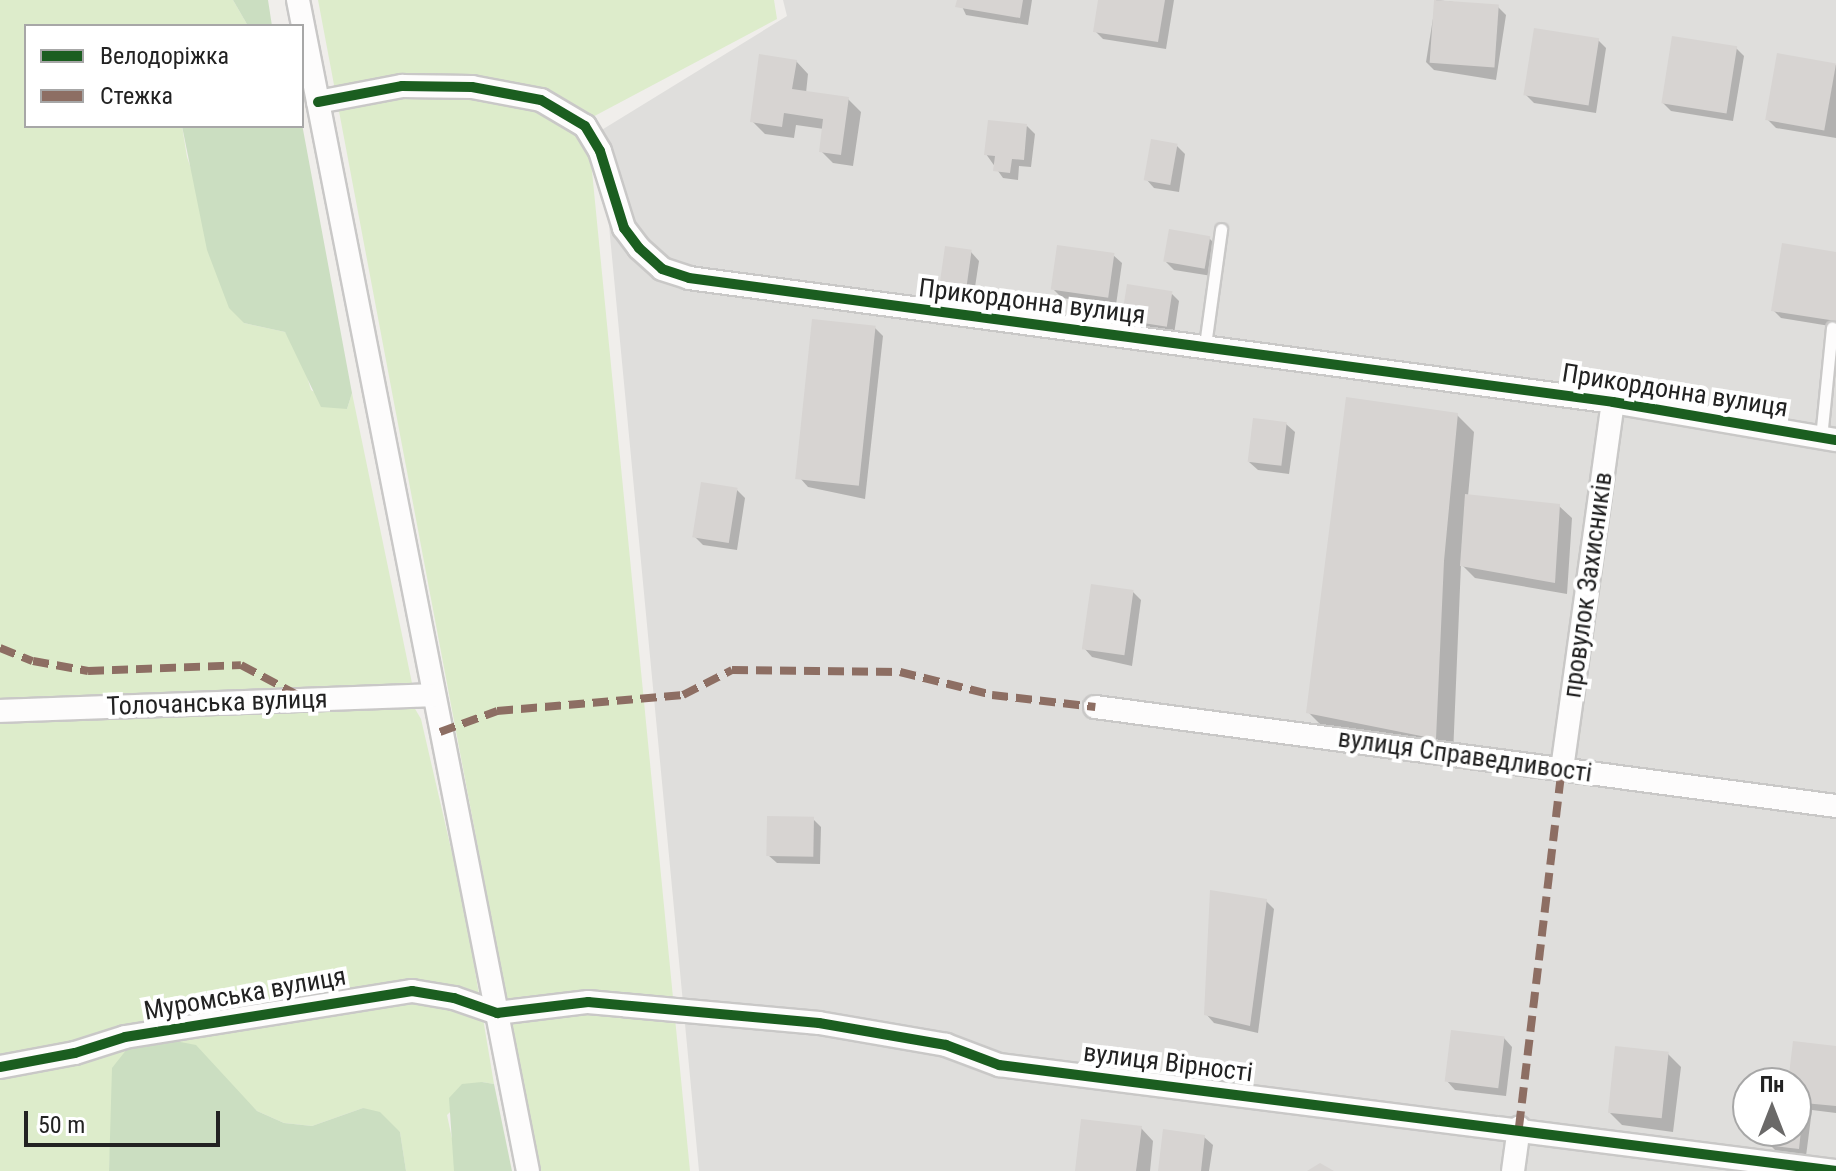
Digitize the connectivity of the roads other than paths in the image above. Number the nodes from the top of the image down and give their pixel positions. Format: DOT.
graph roads {
  1 [pos="298,0"];
  2 [pos="303,24"];
  3 [pos="304,31"];
  4 [pos="318,102"];
  5 [pos="1221,229"];
  6 [pos="1832,328"];
  7 [pos="1205,345"];
  8 [pos="1613,402"];
  9 [pos="1829,439"];
  10 [pos="433,695"];
  11 [pos="1095,707"];
  12 [pos="0,711"];
  13 [pos="1562,769"];
  14 [pos="1836,806"];
  15 [pos="497,1013"];
  16 [pos="0,1067"];
  17 [pos="1519,1127"];
  18 [pos="528,1171"];
  19 [pos="1513,1171"];
  20 [pos="1836,1171"];
  1 -- 2 [label="street"];
  3 -- 4 [label="street"];
  4 -- 7 [label="street, Прикордонна вулиця"];
  4 -- 10 [label="street"];
  5 -- 7 [label="lane"];
  6 -- 9 [label="lane"];
  7 -- 8 [label="street, Прикордонна вулиця"];
  8 -- 9 [label="street, Прикордонна вулиця"];
  8 -- 13 [label="street, провулок Захисників"];
  10 -- 12 [label="street, Толочанська вулиця"];
  10 -- 15 [label="street"];
  11 -- 13 [label="street, вулиця Справедливості"];
  13 -- 14 [label="street, вулиця Справедливості"];
  15 -- 16 [label="street, Муромська вулиця"];
  15 -- 17 [label="street, вулиця Вірності"];
  15 -- 18 [label="street"];
  17 -- 19 [label="street"];
  17 -- 20 [label="street, вулиця Вірності"];
}
